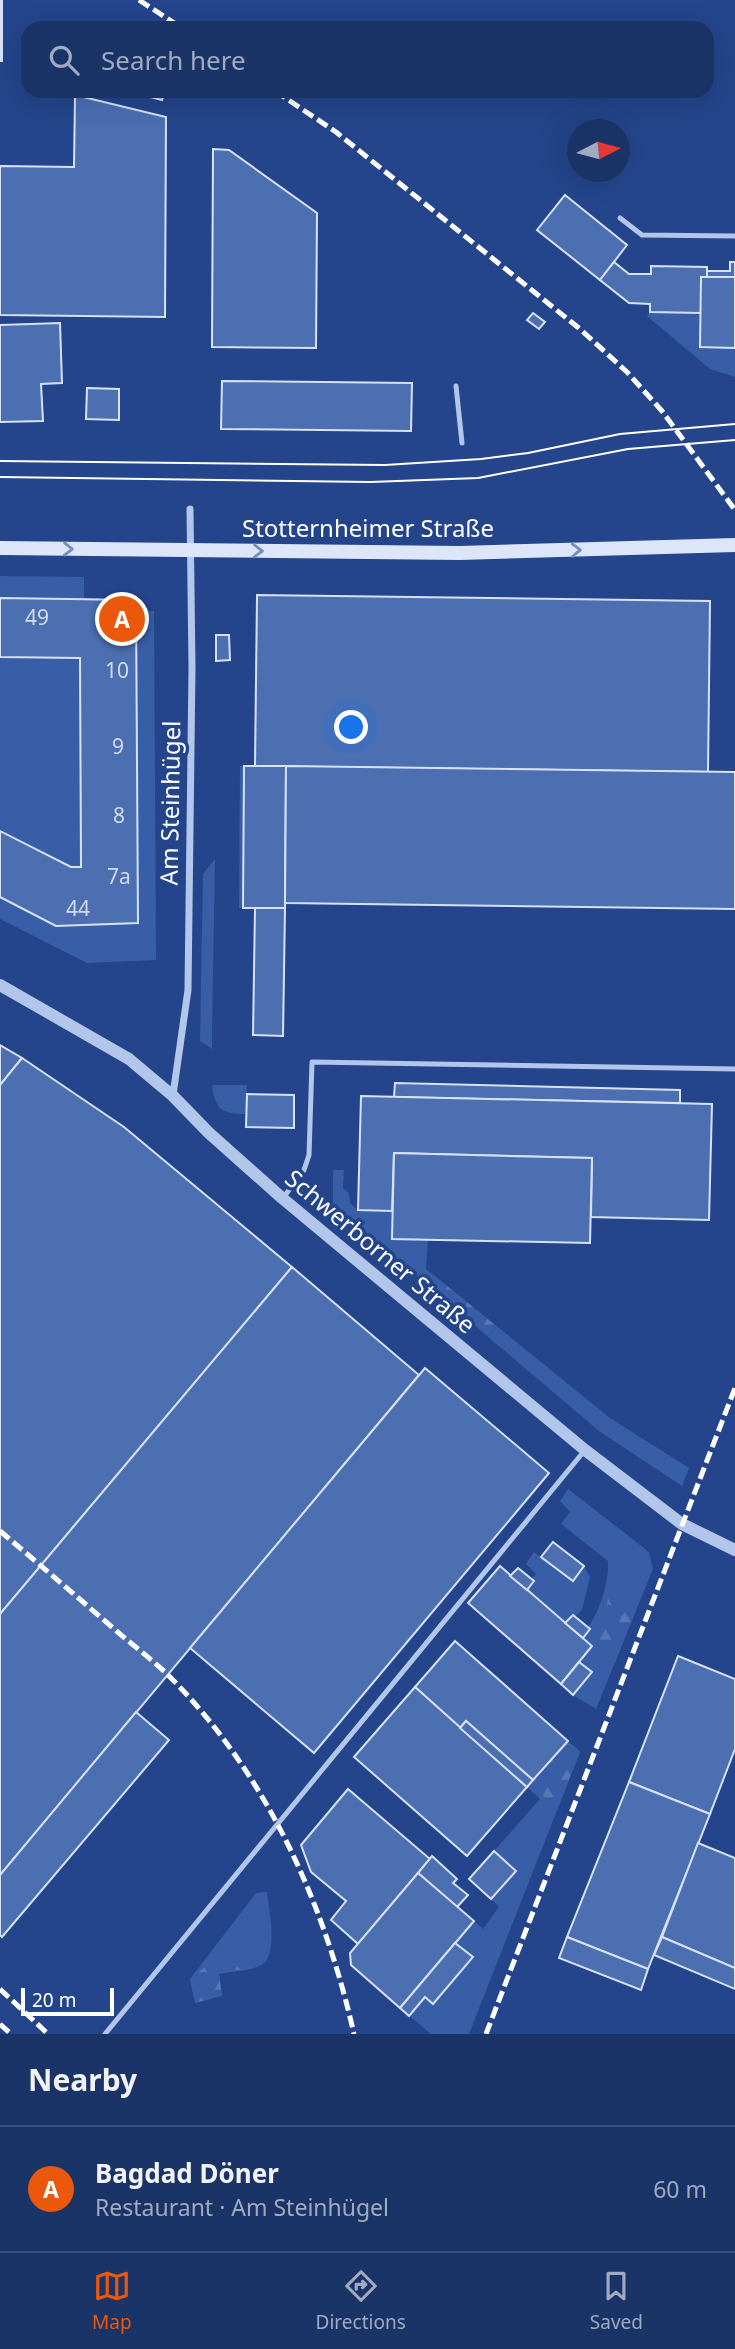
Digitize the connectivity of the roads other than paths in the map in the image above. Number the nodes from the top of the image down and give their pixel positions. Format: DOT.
graph roads {
  1 [pos="620,218"];
  2 [pos="735,236"];
  3 [pos="456,386"];
  4 [pos="462,443"];
  5 [pos="190,509"];
  6 [pos="735,545"];
  7 [pos="0,548"];
  8 [pos="190,550"];
  9 [pos="0,985"];
  10 [pos="735,1069"];
  11 [pos="173,1096"];
  12 [pos="282,1198"];
  13 [pos="585,1450"];
  14 [pos="735,1550"];
  15 [pos="105,2034"];
  1 -- 2 [label="lane"];
  3 -- 4 [label="lane"];
  5 -- 8 [label="street, Am Steinhügel"];
  8 -- 6 [label="main road, Stotternheimer Straße, one-way"];
  7 -- 8 [label="main road, Stotternheimer Straße, one-way"];
  8 -- 11 [label="street, Am Steinhügel"];
  9 -- 11 [label="street, Schwerborner Straße"];
  10 -- 12 [label="lane"];
  11 -- 12 [label="street, Schwerborner Straße"];
  12 -- 13 [label="street, Schwerborner Straße"];
  13 -- 14 [label="street, Schwerborner Straße"];
  13 -- 15 [label="lane"];
}
